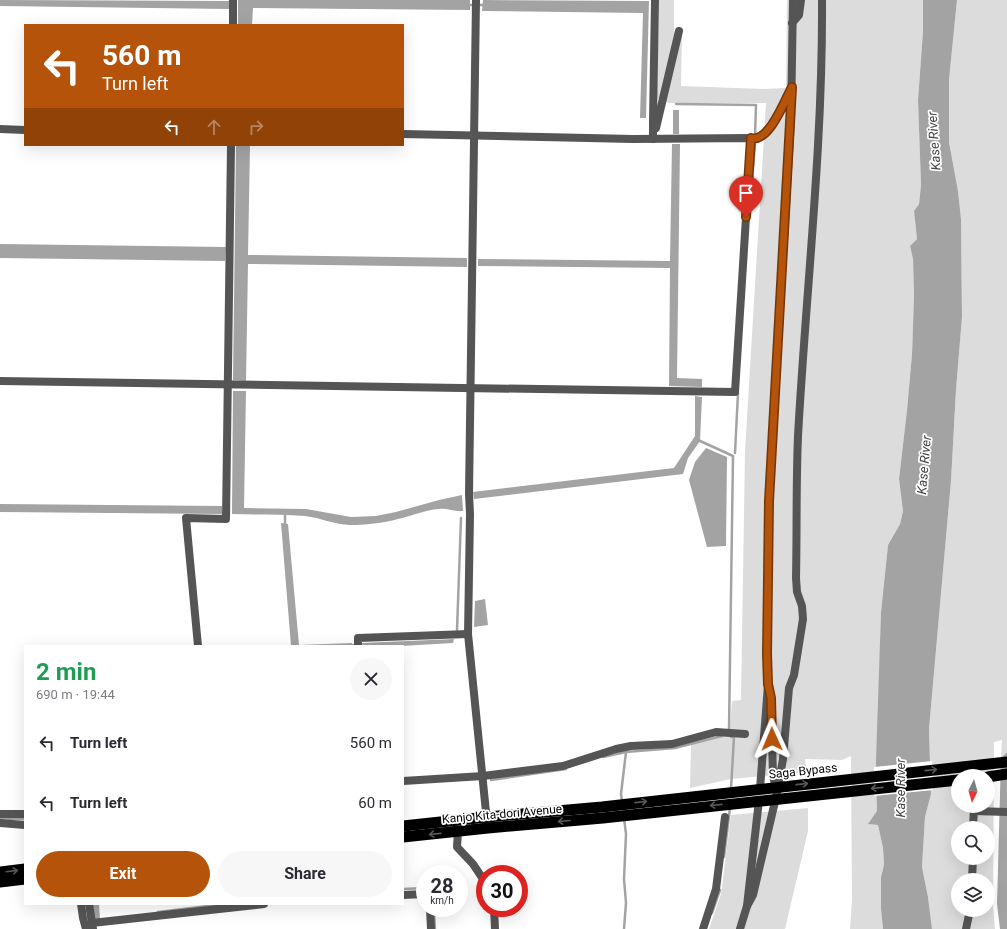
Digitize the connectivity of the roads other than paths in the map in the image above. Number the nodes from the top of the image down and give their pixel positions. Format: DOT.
graph roads {
  1 [pos="233,0"];
  2 [pos="655,0"];
  3 [pos="793,0"];
  4 [pos="801,0"];
  5 [pos="822,0"];
  6 [pos="476,4"];
  7 [pos="792,23"];
  8 [pos="233,24"];
  9 [pos="679,31"];
  10 [pos="792,87"];
  11 [pos="0,129"];
  12 [pos="24,130"];
  13 [pos="404,134"];
  14 [pos="473,135"];
  15 [pos="751,138"];
  16 [pos="653,139"];
  17 [pos="231,146"];
  18 [pos="0,381"];
  19 [pos="236,385"];
  20 [pos="470,387"];
  21 [pos="468,634"];
  22 [pos="198,645"];
  23 [pos="358,645"];
  24 [pos="768,684"];
  25 [pos="745,734"];
  26 [pos="1007,762"];
  27 [pos="975,768"];
  28 [pos="1007,774"];
  29 [pos="484,776"];
  30 [pos="995,776"];
  31 [pos="404,781"];
  32 [pos="951,781"];
  33 [pos="777,793"];
  34 [pos="759,795"];
  35 [pos="602,806"];
  36 [pos="995,811"];
  37 [pos="1007,812"];
  38 [pos="1,814"];
  39 [pos="24,814"];
  40 [pos="726,817"];
  41 [pos="603,818"];
  42 [pos="487,822"];
  43 [pos="0,824"];
  44 [pos="24,825"];
  45 [pos="404,826"];
  46 [pos="458,831"];
  47 [pos="404,837"];
  48 [pos="476,868"];
  49 [pos="24,869"];
  50 [pos="0,872"];
  51 [pos="24,879"];
  52 [pos="0,882"];
  53 [pos="416,894"];
  54 [pos="404,895"];
  55 [pos="82,905"];
  56 [pos="89,905"];
  57 [pos="255,905"];
  58 [pos="747,906"];
  59 [pos="430,917"];
  60 [pos="494,917"];
  61 [pos="969,917"];
  62 [pos="90,927"];
  63 [pos="431,929"];
  64 [pos="495,929"];
  65 [pos="703,929"];
  66 [pos="740,929"];
  67 [pos="966,929"];
  1 -- 8 [label="street"];
  2 -- 16 [label="street"];
  3 -- 7 [label="street"];
  4 -- 7 [label="street"];
  5 -- 33 [label="street"];
  6 -- 14 [label="street"];
  7 -- 10 [label="street"];
  9 -- 16 [label="street"];
  10 -- 15 [label="street"];
  10 -- 24 [label="street"];
  11 -- 12 [label="street"];
  13 -- 14 [label="street"];
  14 -- 16 [label="street"];
  14 -- 20 [label="street"];
  15 -- 16 [label="street"];
  15 -- 20 [label="street"];
  17 -- 19 [label="street"];
  18 -- 19 [label="street"];
  19 -- 20 [label="street"];
  19 -- 22 [label="street"];
  20 -- 21 [label="street"];
  21 -- 23 [label="street"];
  21 -- 29 [label="street"];
  24 -- 33 [label="street"];
  24 -- 34 [label="street"];
  25 -- 29 [label="street"];
  26 -- 27 [label="highway, Saga Bypass"];
  34 -- 27 [label="highway, Saga Bypass, one-way"];
  28 -- 30 [label="highway"];
  29 -- 31 [label="street"];
  29 -- 42 [label="street"];
  32 -- 34 [label="highway, Saga Bypass, one-way"];
  33 -- 58 [label="street"];
  35 -- 34 [label="highway, Saga Bypass, one-way"];
  34 -- 41 [label="highway, Saga Bypass, one-way"];
  34 -- 58 [label="street"];
  35 -- 42 [label="highway, Kanjo Kita-dori Avenue"];
  36 -- 37 [label="street"];
  38 -- 39 [label="street"];
  40 -- 65 [label="street"];
  41 -- 42 [label="highway, Kanjo Kita-dori Avenue, one-way"];
  42 -- 45 [label="highway, Kanjo Kita-dori Avenue"];
  42 -- 46 [label="highway, Kanjo Kita-dori Avenue"];
  43 -- 44 [label="street"];
  46 -- 47 [label="highway, Kanjo Kita-dori Avenue, one-way"];
  46 -- 48 [label="street"];
  50 -- 49 [label="highway, one-way"];
  51 -- 52 [label="highway"];
  53 -- 54 [label="street"];
  55 -- 62 [label="street"];
  56 -- 62 [label="street"];
  57 -- 62 [label="street"];
  58 -- 66 [label="street"];
  59 -- 63 [label="street"];
  60 -- 64 [label="street"];
  61 -- 67 [label="street"];
}
